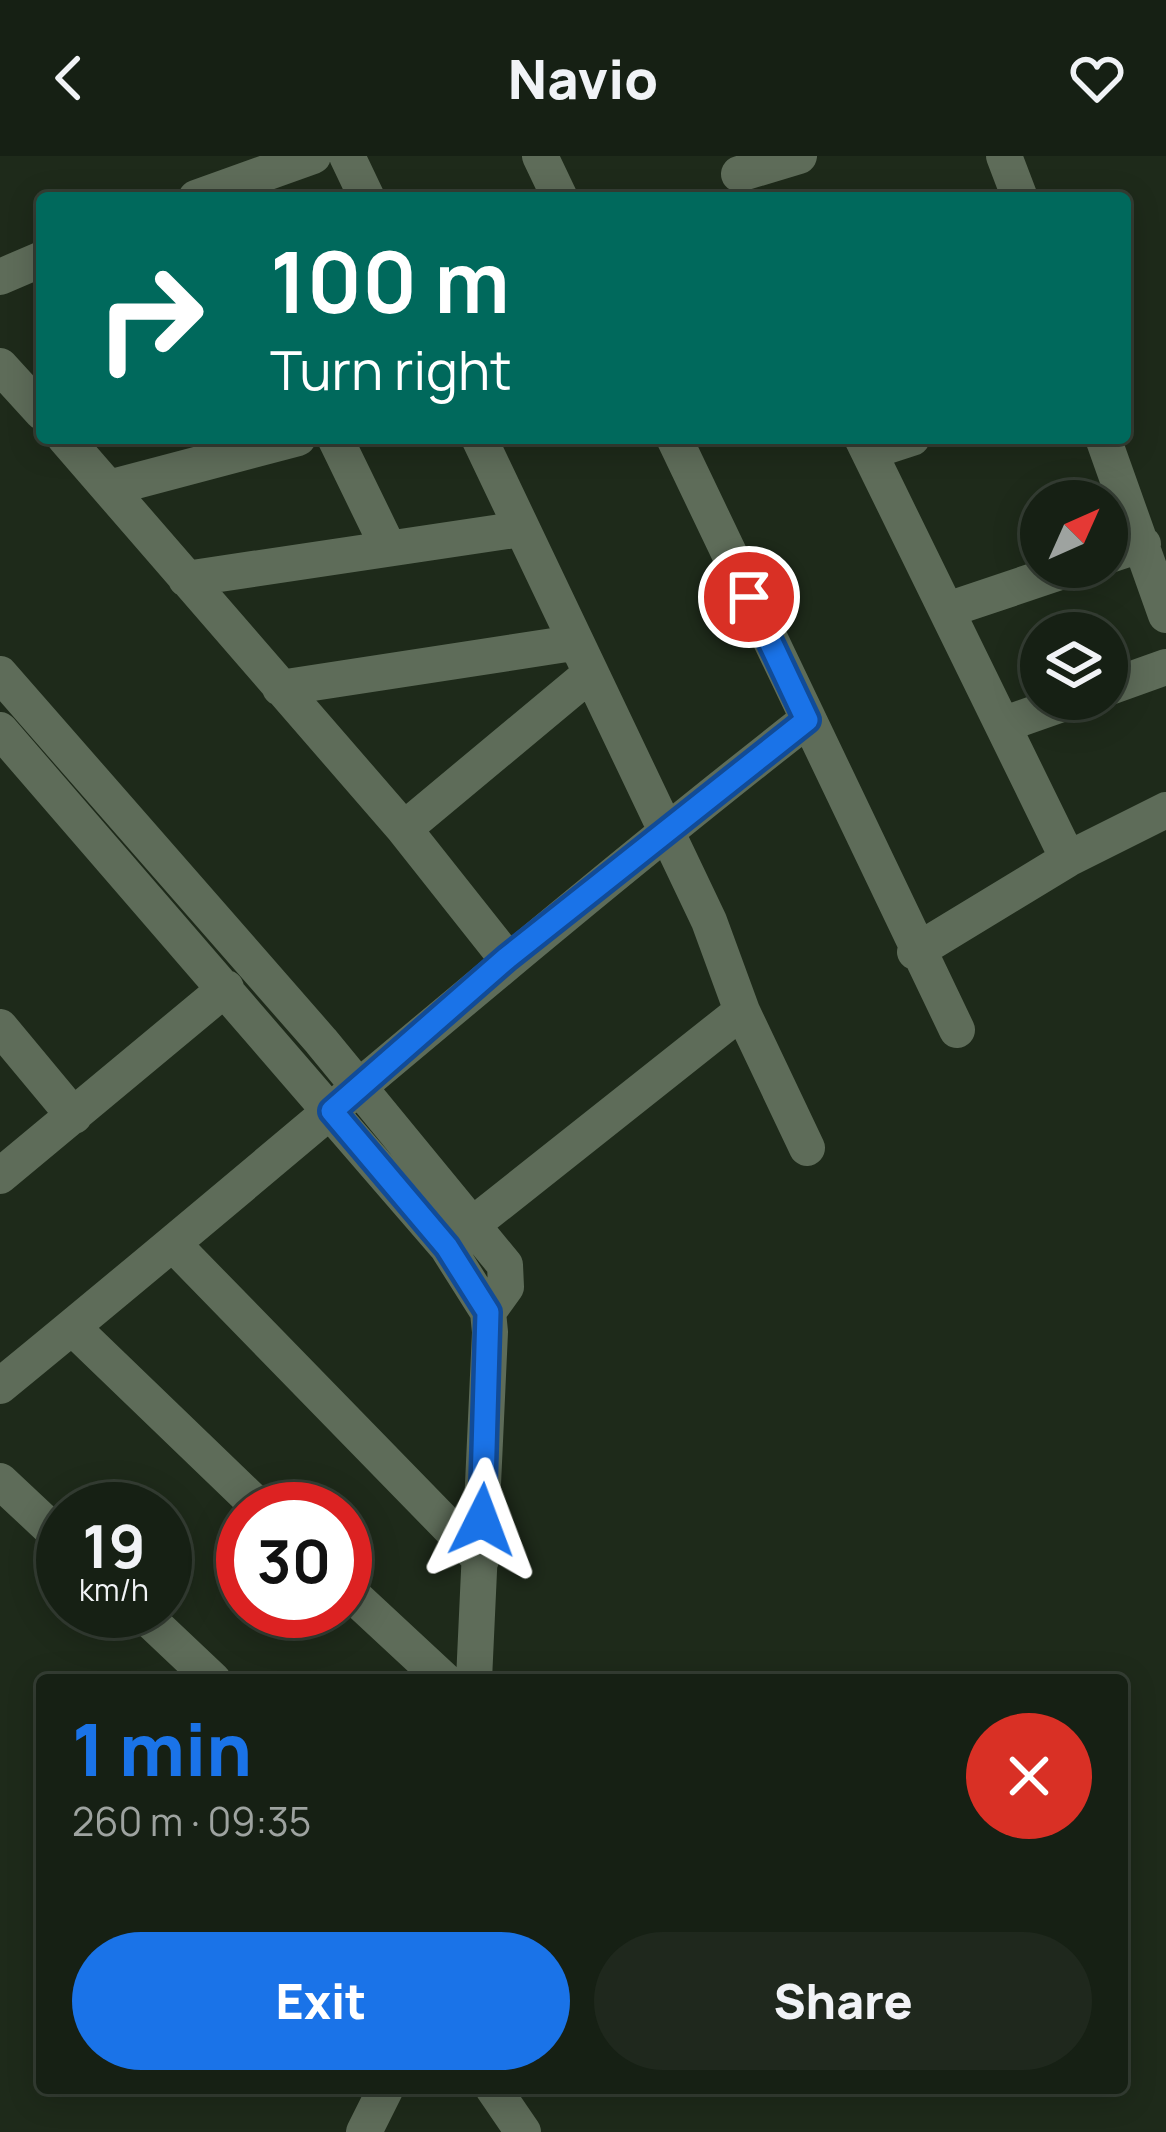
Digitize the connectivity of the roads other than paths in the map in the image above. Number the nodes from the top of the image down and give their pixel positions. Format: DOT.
graph roads {
  1 [pos="313,156"];
  2 [pos="347,156"];
  3 [pos="540,156"];
  4 [pos="799,156"];
  5 [pos="1004,156"];
  6 [pos="740,176"];
  7 [pos="221,192"];
  8 [pos="364,192"];
  9 [pos="557,192"];
  10 [pos="1018,192"];
  11 [pos="36,262"];
  12 [pos="0,277"];
  13 [pos="70,444"];
  14 [pos="275,444"];
  15 [pos="338,444"];
  16 [pos="481,444"];
  17 [pos="677,444"];
  18 [pos="1105,444"];
  19 [pos="865,445"];
  20 [pos="109,488"];
  21 [pos="521,529"];
  22 [pos="1143,544"];
  23 [pos="388,547"];
  24 [pos="1128,549"];
  25 [pos="187,579"];
  26 [pos="1020,585"];
  27 [pos="947,610"];
  28 [pos="1166,615"];
  29 [pos="581,658"];
  30 [pos="1166,667"];
  31 [pos="0,674"];
  32 [pos="1128,681"];
  33 [pos="280,688"];
  34 [pos="1020,719"];
  35 [pos="807,720"];
  36 [pos="1005,724"];
  37 [pos="0,730"];
  38 [pos="1166,810"];
  39 [pos="404,830"];
  40 [pos="667,830"];
  41 [pos="1068,859"];
  42 [pos="915,952"];
  43 [pos="507,958"];
  44 [pos="226,988"];
  45 [pos="742,1010"];
  46 [pos="0,1027"];
  47 [pos="956,1030"];
  48 [pos="346,1100"];
  49 [pos="74,1116"];
  50 [pos="807,1148"];
  51 [pos="0,1176"];
  52 [pos="472,1225"];
  53 [pos="173,1244"];
  54 [pos="488,1312"];
  55 [pos="72,1328"];
  56 [pos="0,1386"];
  57 [pos="0,1481"];
  58 [pos="233,1482"];
  59 [pos="36,1515"];
  60 [pos="481,1560"];
  61 [pos="372,1613"];
  62 [pos="169,1638"];
  63 [pos="208,1674"];
  64 [pos="437,1674"];
  65 [pos="474,1674"];
  66 [pos="383,2094"];
  67 [pos="497,2094"];
  68 [pos="364,2132"];
  69 [pos="523,2132"];
  1 -- 7 [label="street"];
  2 -- 8 [label="street"];
  3 -- 9 [label="street"];
  4 -- 6 [label="street"];
  5 -- 10 [label="street"];
  11 -- 12 [label="street"];
  13 -- 20 [label="street"];
  14 -- 20 [label="street"];
  15 -- 23 [label="street"];
  16 -- 21 [label="street"];
  17 -- 35 [label="street"];
  18 -- 22 [label="street"];
  19 -- 27 [label="street"];
  20 -- 25 [label="street"];
  21 -- 23 [label="street"];
  21 -- 29 [label="street"];
  22 -- 24 [label="street"];
  22 -- 28 [label="street"];
  23 -- 25 [label="street"];
  25 -- 33 [label="street"];
  26 -- 27 [label="street"];
  27 -- 36 [label="street"];
  29 -- 33 [label="street"];
  29 -- 39 [label="street"];
  29 -- 40 [label="street"];
  30 -- 32 [label="street"];
  31 -- 48 [label="street"];
  33 -- 39 [label="street"];
  34 -- 36 [label="street"];
  35 -- 40 [label="street"];
  35 -- 42 [label="street"];
  36 -- 41 [label="street"];
  37 -- 44 [label="street"];
  38 -- 41 [label="street"];
  39 -- 43 [label="street"];
  40 -- 43 [label="street"];
  40 -- 45 [label="street"];
  41 -- 42 [label="street"];
  42 -- 47 [label="street"];
  43 -- 48 [label="street"];
  44 -- 48 [label="street"];
  44 -- 49 [label="street"];
  45 -- 50 [label="street"];
  45 -- 52 [label="street"];
  46 -- 49 [label="street"];
  48 -- 52 [label="street"];
  48 -- 53 [label="street"];
  48 -- 54 [label="street"];
  49 -- 51 [label="street"];
  52 -- 54 [label="street"];
  53 -- 55 [label="street"];
  53 -- 60 [label="street"];
  54 -- 60 [label="street"];
  55 -- 56 [label="street"];
  55 -- 58 [label="street"];
  57 -- 59 [label="street"];
  60 -- 65 [label="street"];
  61 -- 64 [label="street"];
  62 -- 63 [label="street"];
  66 -- 68 [label="street"];
  67 -- 69 [label="street"];
}
